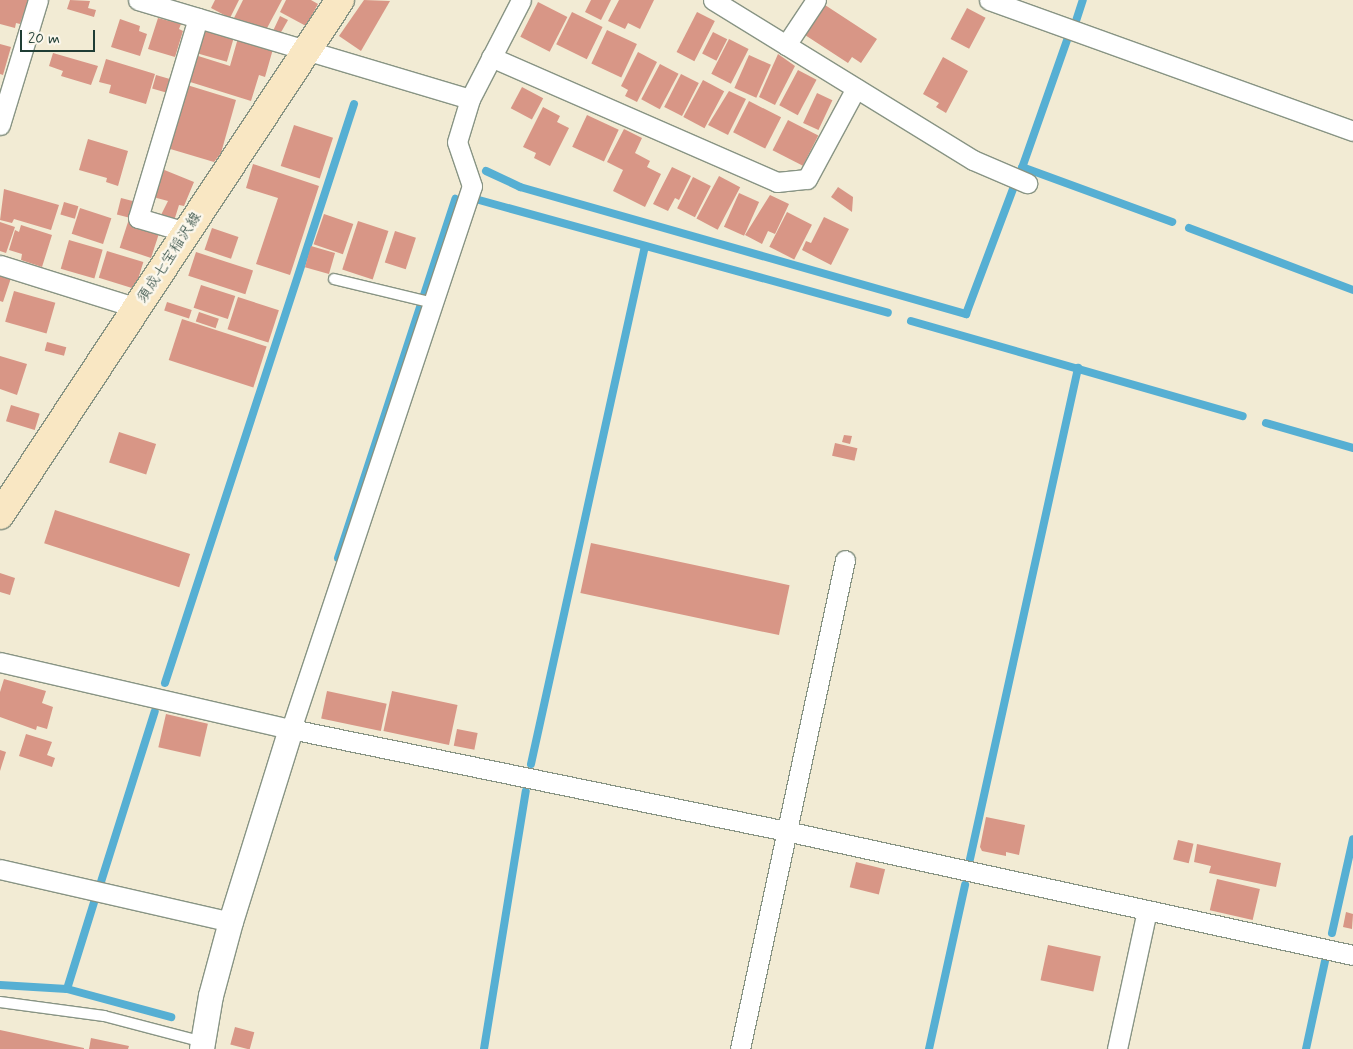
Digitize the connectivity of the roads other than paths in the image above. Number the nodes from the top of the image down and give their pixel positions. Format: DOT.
graph roads {
  1 [pos="38,0"];
  2 [pos="138,0"];
  3 [pos="340,0"];
  4 [pos="521,0"];
  5 [pos="713,0"];
  6 [pos="816,0"];
  7 [pos="989,0"];
  8 [pos="198,18"];
  9 [pos="786,45"];
  10 [pos="306,50"];
  11 [pos="491,57"];
  12 [pos="856,88"];
  13 [pos="470,99"];
  14 [pos="0,125"];
  15 [pos="1353,131"];
  16 [pos="1028,182"];
  17 [pos="186,232"];
  18 [pos="0,265"];
  19 [pos="334,279"];
  20 [pos="429,302"];
  21 [pos="137,308"];
  22 [pos="0,515"];
  23 [pos="845,560"];
  24 [pos="0,662"];
  25 [pos="291,729"];
  26 [pos="786,831"];
  27 [pos="0,870"];
  28 [pos="1146,910"];
  29 [pos="231,922"];
  30 [pos="1353,955"];
  31 [pos="0,1002"];
  32 [pos="202,1046"];
  33 [pos="740,1049"];
  34 [pos="1117,1049"];
  1 -- 14 [label="street"];
  2 -- 8 [label="street"];
  3 -- 10 [label="main road, 須成七宝稲沢線"];
  4 -- 11 [label="street"];
  5 -- 9 [label="street"];
  6 -- 9 [label="street"];
  7 -- 15 [label="street"];
  8 -- 10 [label="street"];
  8 -- 17 [label="street"];
  9 -- 12 [label="street"];
  10 -- 13 [label="street"];
  10 -- 17 [label="main road, 須成七宝稲沢線"];
  11 -- 12 [label="street"];
  11 -- 13 [label="street"];
  12 -- 16 [label="street"];
  13 -- 20 [label="street"];
  17 -- 21 [label="main road, 須成七宝稲沢線"];
  18 -- 21 [label="street"];
  19 -- 20 [label="lane"];
  20 -- 25 [label="street"];
  21 -- 22 [label="main road, 須成七宝稲沢線"];
  23 -- 26 [label="street"];
  24 -- 25 [label="street"];
  25 -- 26 [label="street"];
  25 -- 29 [label="street"];
  26 -- 28 [label="street"];
  26 -- 33 [label="street"];
  27 -- 29 [label="street"];
  28 -- 30 [label="street"];
  28 -- 34 [label="street"];
  29 -- 32 [label="street"];
  31 -- 32 [label="lane"];
}
